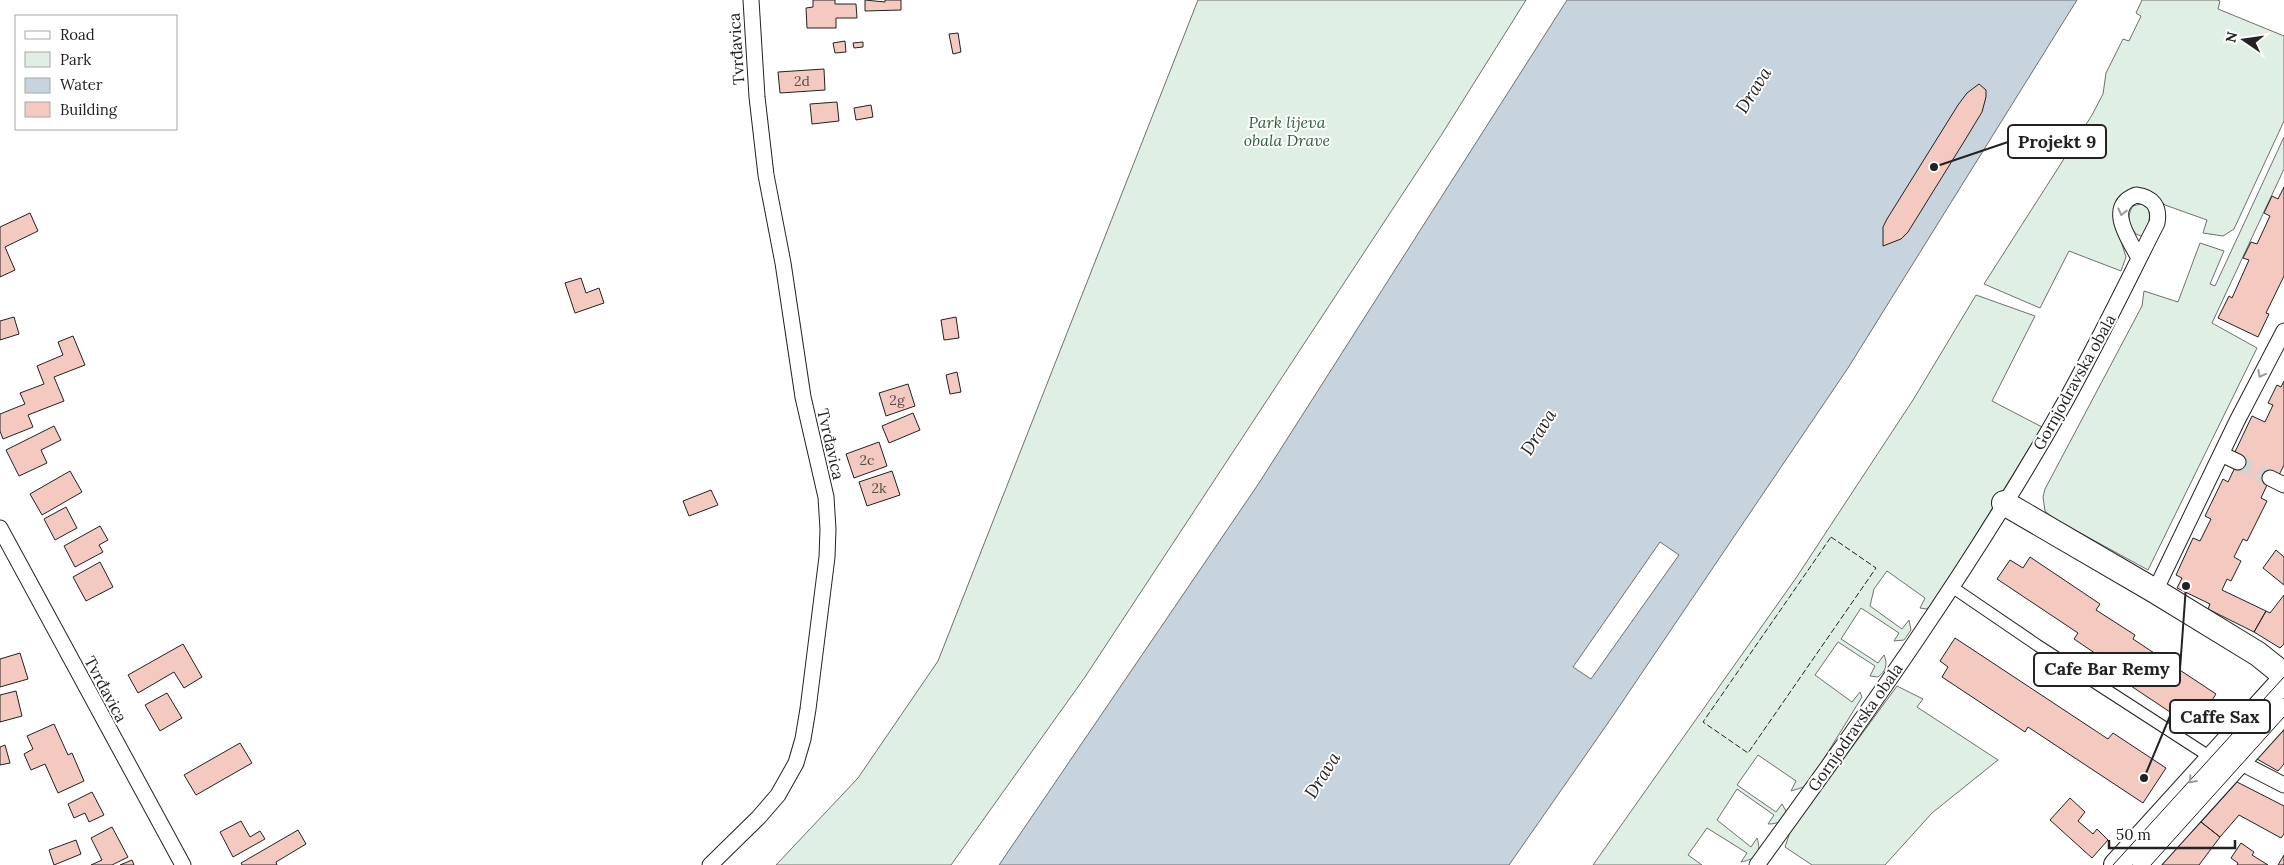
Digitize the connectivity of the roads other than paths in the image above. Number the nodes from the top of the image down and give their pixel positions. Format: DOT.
graph roads {
  1 [pos="751,0"];
  2 [pos="2139,258"];
  3 [pos="2284,331"];
  4 [pos="2222,454"];
  5 [pos="2238,462"];
  6 [pos="2004,503"];
  7 [pos="0,528"];
  8 [pos="1952,587"];
  9 [pos="2155,591"];
  10 [pos="2284,675"];
  11 [pos="2284,680"];
  12 [pos="2284,711"];
  13 [pos="2208,755"];
  14 [pos="2241,760"];
  15 [pos="2284,785"];
  16 [pos="183,865"];
  17 [pos="710,865"];
  18 [pos="1757,865"];
  19 [pos="2116,865"];
  20 [pos="2146,865"];
  1 -- 17 [label="street, Tvrđavica"];
  2 -- 2 [label="street, Gornjodravska obala, one-way"];
  2 -- 6 [label="street, Gornjodravska obala"];
  3 -- 4 [label="street, one-way"];
  4 -- 5 [label="street"];
  4 -- 9 [label="street"];
  6 -- 8 [label="street, Gornjodravska obala"];
  6 -- 9 [label="main road"];
  7 -- 16 [label="street, Tvrđavica"];
  8 -- 13 [label="street"];
  8 -- 18 [label="street, Gornjodravska obala"];
  9 -- 10 [label="main road"];
  11 -- 13 [label="main road"];
  12 -- 14 [label="main road"];
  13 -- 14 [label="street"];
  13 -- 19 [label="main road, one-way"];
  14 -- 15 [label="street"];
  14 -- 20 [label="main road"];
}
